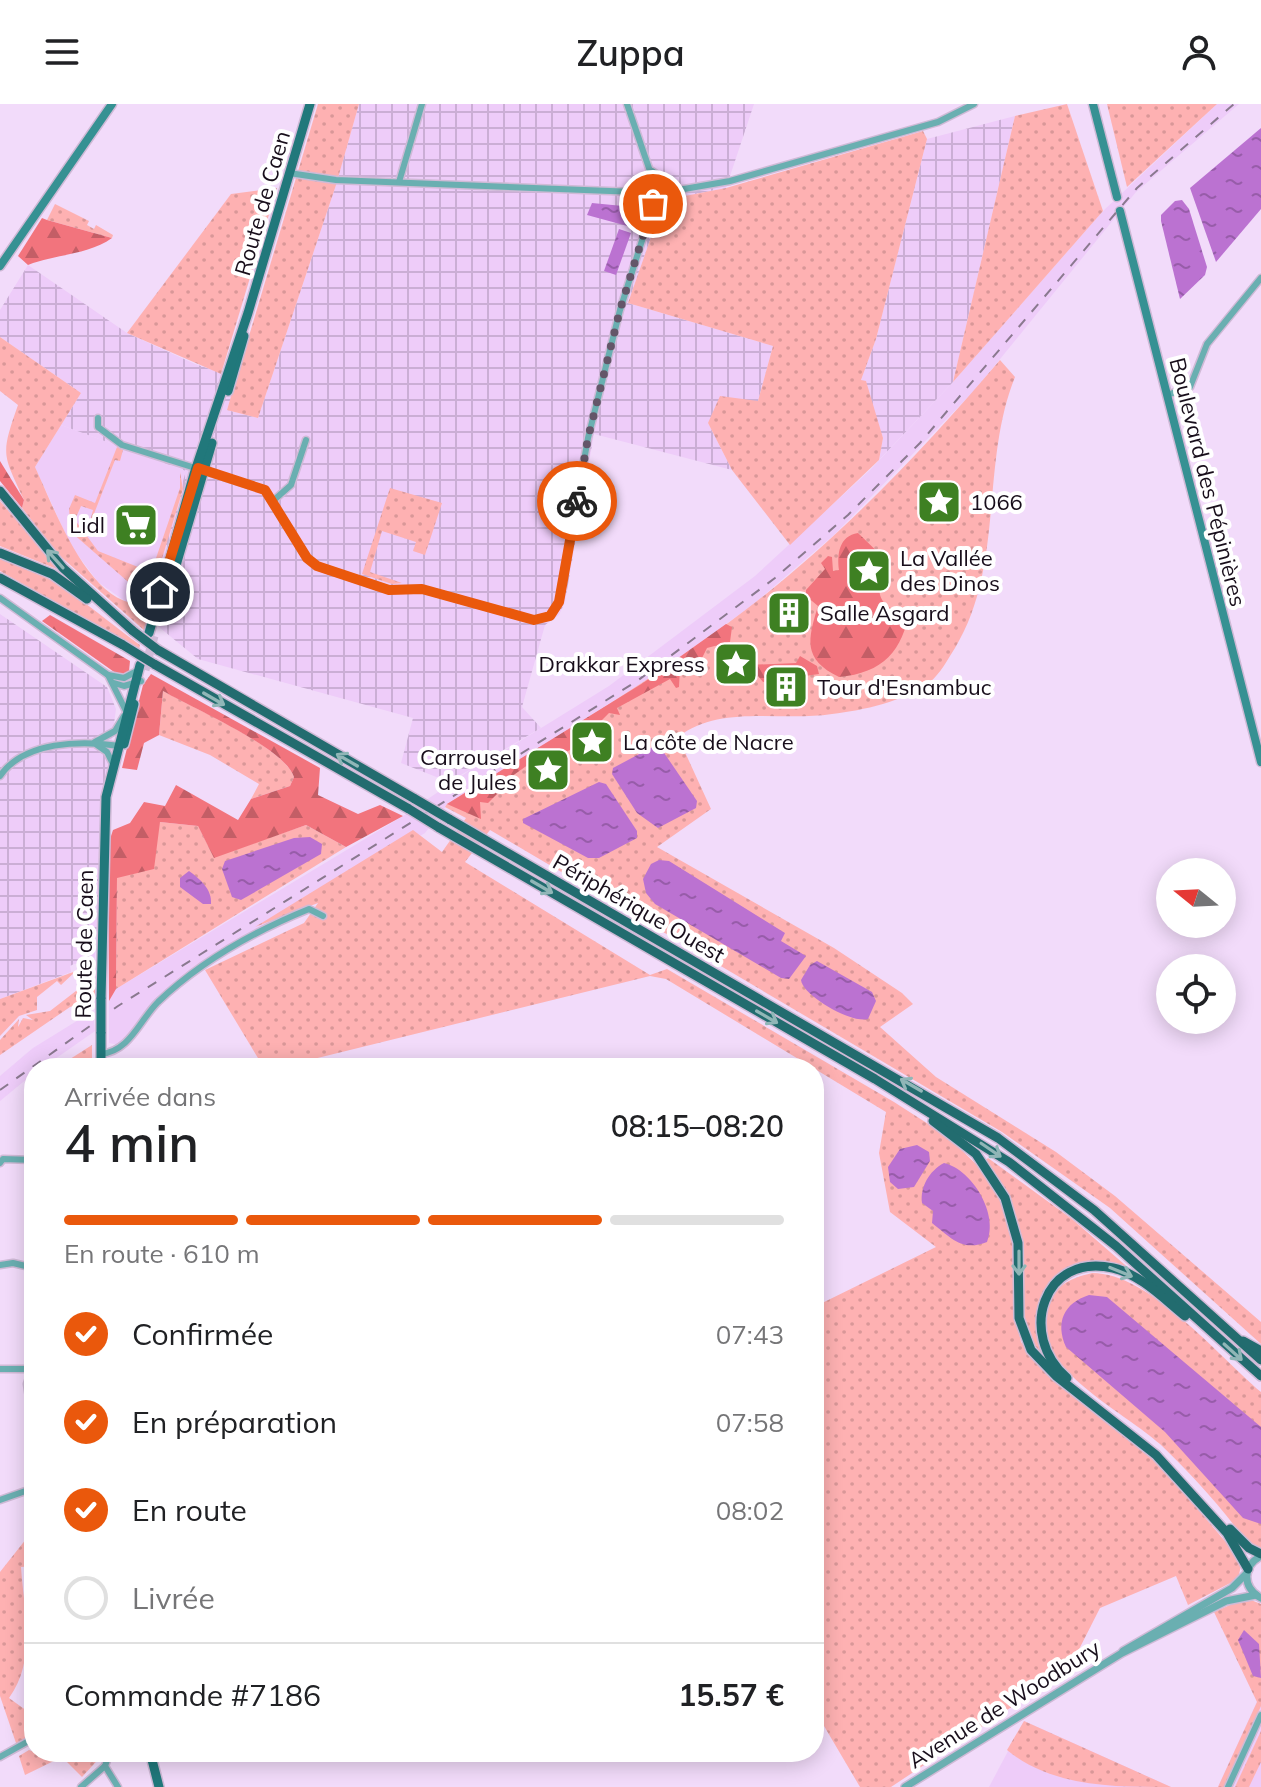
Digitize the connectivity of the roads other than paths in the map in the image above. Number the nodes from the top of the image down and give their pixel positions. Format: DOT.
graph roads {
  1 [pos="112,104"];
  2 [pos="310,104"];
  3 [pos="422,104"];
  4 [pos="627,104"];
  5 [pos="974,104"];
  6 [pos="1093,104"];
  7 [pos="648,165"];
  8 [pos="289,173"];
  9 [pos="399,182"];
  10 [pos="680,191"];
  11 [pos="651,193"];
  12 [pos="1117,197"];
  13 [pos="1120,211"];
  14 [pos="0,266"];
  15 [pos="1261,278"];
  16 [pos="1167,395"];
  17 [pos="98,418"];
  18 [pos="306,440"];
  19 [pos="200,468"];
  20 [pos="0,491"];
  21 [pos="274,500"];
  22 [pos="0,553"];
  23 [pos="0,578"];
  24 [pos="0,586"];
  25 [pos="0,598"];
  26 [pos="52,609"];
  27 [pos="133,631"];
  28 [pos="141,668"];
  29 [pos="109,679"];
  30 [pos="138,682"];
  31 [pos="125,714"];
  32 [pos="94,742"];
  33 [pos="121,746"];
  34 [pos="1261,762"];
  35 [pos="113,764"];
  36 [pos="0,776"];
  37 [pos="105,821"];
  38 [pos="323,916"];
  39 [pos="101,1054"];
  40 [pos="101,1058"];
  41 [pos="875,1079"];
  42 [pos="24,1160"];
  43 [pos="0,1163"];
  44 [pos="0,1265"];
  45 [pos="24,1265"];
  46 [pos="1207,1329"];
  47 [pos="1234,1337"];
  48 [pos="1261,1351"];
  49 [pos="1261,1360"];
  50 [pos="24,1367"];
  51 [pos="0,1369"];
  52 [pos="1261,1376"];
  53 [pos="24,1492"];
  54 [pos="0,1500"];
  55 [pos="1261,1555"];
  56 [pos="1247,1571"];
  57 [pos="1260,1597"];
  58 [pos="1122,1653"];
  59 [pos="1261,1715"];
  60 [pos="24,1744"];
  61 [pos="0,1757"];
  62 [pos="106,1762"];
  63 [pos="153,1762"];
  64 [pos="105,1766"];
  65 [pos="81,1787"];
  66 [pos="118,1787"];
  67 [pos="159,1787"];
  68 [pos="905,1787"];
  69 [pos="1228,1787"];
  1 -- 14 [label="main road"];
  2 -- 8 [label="main road, Route de Caen"];
  3 -- 9 [label="street"];
  4 -- 7 [label="street"];
  5 -- 10 [label="street"];
  6 -- 12 [label="main road"];
  7 -- 10 [label="street"];
  7 -- 11 [label="street"];
  8 -- 9 [label="street"];
  8 -- 19 [label="main road, Route de Caen"];
  9 -- 11 [label="street"];
  10 -- 11 [label="street"];
  11 -- 21 [label="street"];
  13 -- 16 [label="main road, Boulevard des Pépinières"];
  15 -- 16 [label="street"];
  16 -- 34 [label="main road, Boulevard des Pépinières"];
  17 -- 19 [label="street"];
  18 -- 21 [label="street"];
  19 -- 19 [label="main road, Route de Caen"];
  19 -- 21 [label="street"];
  27 -- 20 [label="highway, Périphérique Ouest, one-way"];
  22 -- 27 [label="highway"];
  23 -- 26 [label="highway, Périphérique Ouest"];
  24 -- 26 [label="highway"];
  25 -- 29 [label="street"];
  26 -- 41 [label="highway, Périphérique Ouest, one-way, bridge"];
  47 -- 27 [label="highway, Périphérique Ouest, one-way, bridge"];
  28 -- 29 [label="street, Route de Caen"];
  28 -- 30 [label="main road, Route de Caen"];
  29 -- 30 [label="street"];
  29 -- 31 [label="street"];
  30 -- 31 [label="main road, Route de Caen"];
  30 -- 33 [label="main road, Route de Caen"];
  31 -- 32 [label="street"];
  31 -- 33 [label="main road, Route de Caen"];
  32 -- 33 [label="street"];
  32 -- 35 [label="street"];
  32 -- 36 [label="street"];
  33 -- 35 [label="main road, Route de Caen"];
  33 -- 37 [label="main road, Route de Caen"];
  35 -- 37 [label="main road, Route de Caen"];
  37 -- 39 [label="main road, Route de Caen, bridge"];
  38 -- 39 [label="street"];
  39 -- 40 [label="main road, Route de Caen"];
  41 -- 46 [label="highway, Périphérique Ouest, one-way"];
  41 -- 56 [label="highway, one-way"];
  42 -- 43 [label="street"];
  44 -- 45 [label="street"];
  46 -- 52 [label="highway, Périphérique Ouest, one-way"];
  55 -- 46 [label="highway, one-way"];
  47 -- 48 [label="highway"];
  47 -- 49 [label="highway, Périphérique Ouest"];
  50 -- 51 [label="street"];
  53 -- 54 [label="street"];
  55 -- 56 [label="street, Avenue de Woodbury"];
  56 -- 57 [label="street, Avenue de Woodbury"];
  56 -- 58 [label="street, Avenue de Woodbury"];
  57 -- 58 [label="street, Avenue de Woodbury"];
  58 -- 68 [label="street, Avenue de Woodbury"];
  59 -- 69 [label="street"];
  60 -- 61 [label="street"];
  62 -- 64 [label="street"];
  63 -- 67 [label="main road"];
  64 -- 65 [label="street"];
  64 -- 66 [label="street"];
}
